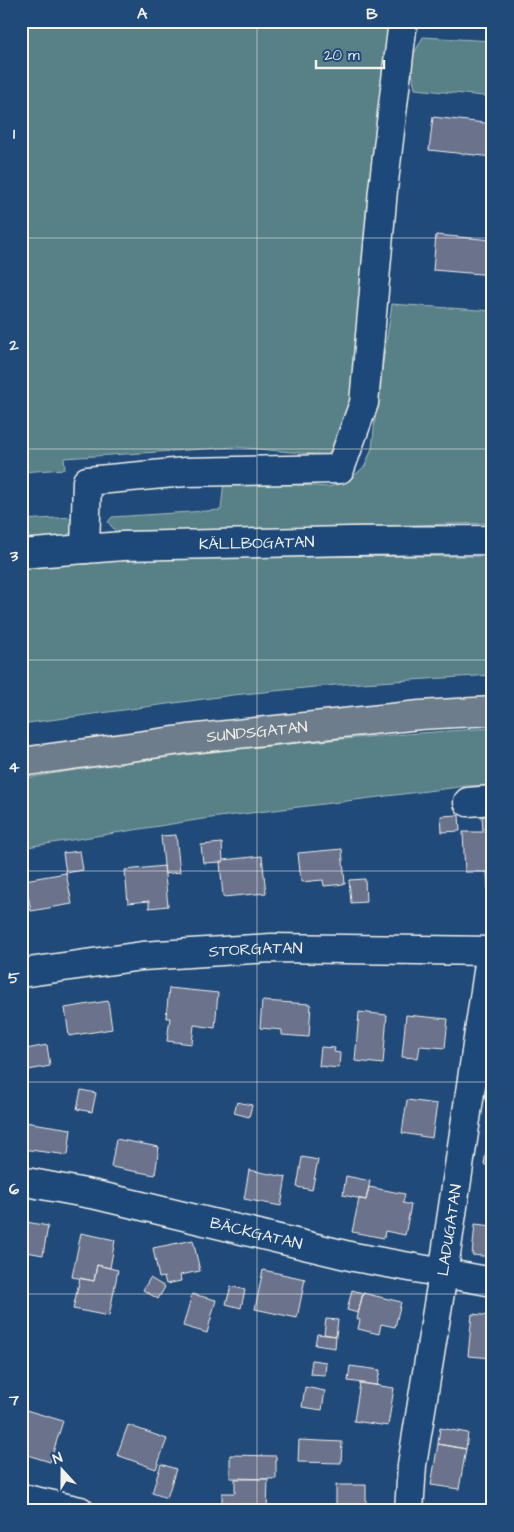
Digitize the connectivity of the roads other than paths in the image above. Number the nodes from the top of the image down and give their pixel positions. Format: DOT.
graph roads {
  1 [pos="403,21"];
  2 [pos="493,540"];
  3 [pos="85,548"];
  4 [pos="21,554"];
  5 [pos="493,711"];
  6 [pos="21,762"];
  7 [pos="492,951"];
  8 [pos="21,973"];
  9 [pos="21,1181"];
  10 [pos="442,1274"];
  11 [pos="493,1282"];
  12 [pos="21,1498"];
  13 [pos="80,1511"];
  14 [pos="409,1511"];
  1 -- 3 [label="street"];
  2 -- 3 [label="street, KÄLLBOGATAN"];
  3 -- 4 [label="street, KÄLLBOGATAN"];
  5 -- 6 [label="main road, SUNDSGATAN"];
  7 -- 8 [label="street, STORGATAN"];
  7 -- 10 [label="street, LADUGATAN"];
  9 -- 10 [label="street, BÄCKGATAN"];
  10 -- 11 [label="street, BÄCKGATAN"];
  10 -- 14 [label="street, LADUGATAN"];
  12 -- 13 [label="street"];
}
